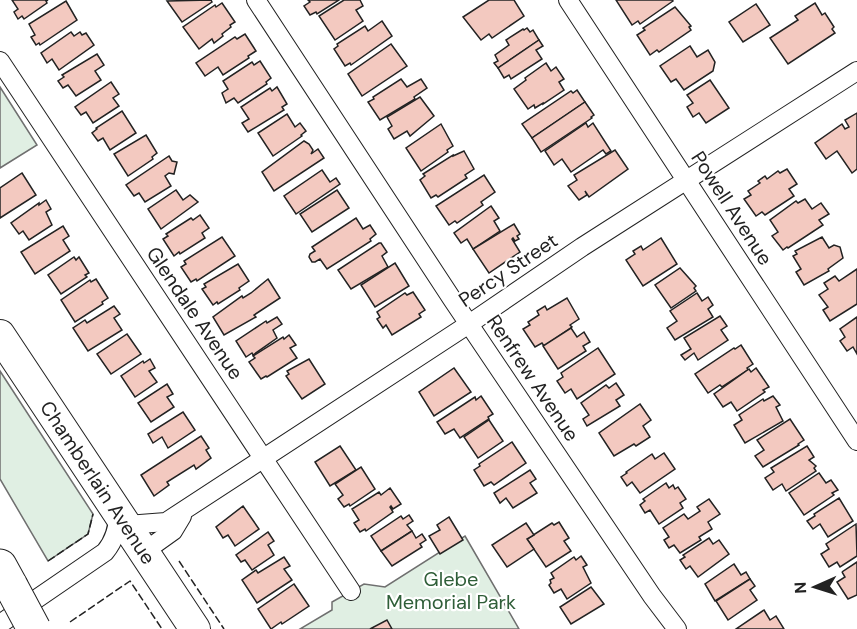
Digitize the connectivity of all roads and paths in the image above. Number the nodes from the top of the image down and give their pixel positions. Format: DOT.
graph roads {
  1 [pos="256,0"];
  2 [pos="568,0"];
  3 [pos="0,61"];
  4 [pos="857,71"];
  5 [pos="687,180"];
  6 [pos="469,324"];
  7 [pos="0,335"];
  8 [pos="857,441"];
  9 [pos="262,458"];
  10 [pos="186,509"];
  11 [pos="123,518"];
  12 [pos="145,551"];
  13 [pos="6,576"];
  14 [pos="351,591"];
  15 [pos="0,624"];
  16 [pos="34,629"];
  17 [pos="195,629"];
  18 [pos="676,629"];
  1 -- 6 [label="street, Renfrew Avenue"];
  2 -- 5 [label="street, Powell Avenue"];
  3 -- 9 [label="street, Glendale Avenue"];
  4 -- 5 [label="street, Percy Street"];
  5 -- 6 [label="street, Percy Street"];
  5 -- 8 [label="street, Powell Avenue"];
  6 -- 9 [label="street, Percy Street"];
  6 -- 18 [label="street, Renfrew Avenue"];
  7 -- 11 [label="main road, Chamberlain Avenue"];
  9 -- 10 [label="street, Percy Street"];
  9 -- 14 [label="street, Glendale Avenue"];
  10 -- 11 [label="street, Percy Street"];
  10 -- 12 [label="street, Percy Street"];
  11 -- 12 [label="main road, Chamberlain Avenue"];
  11 -- 15 [label="street"];
  12 -- 17 [label="main road, Chamberlain Avenue"];
  13 -- 16 [label="highway, bridge"];
}
